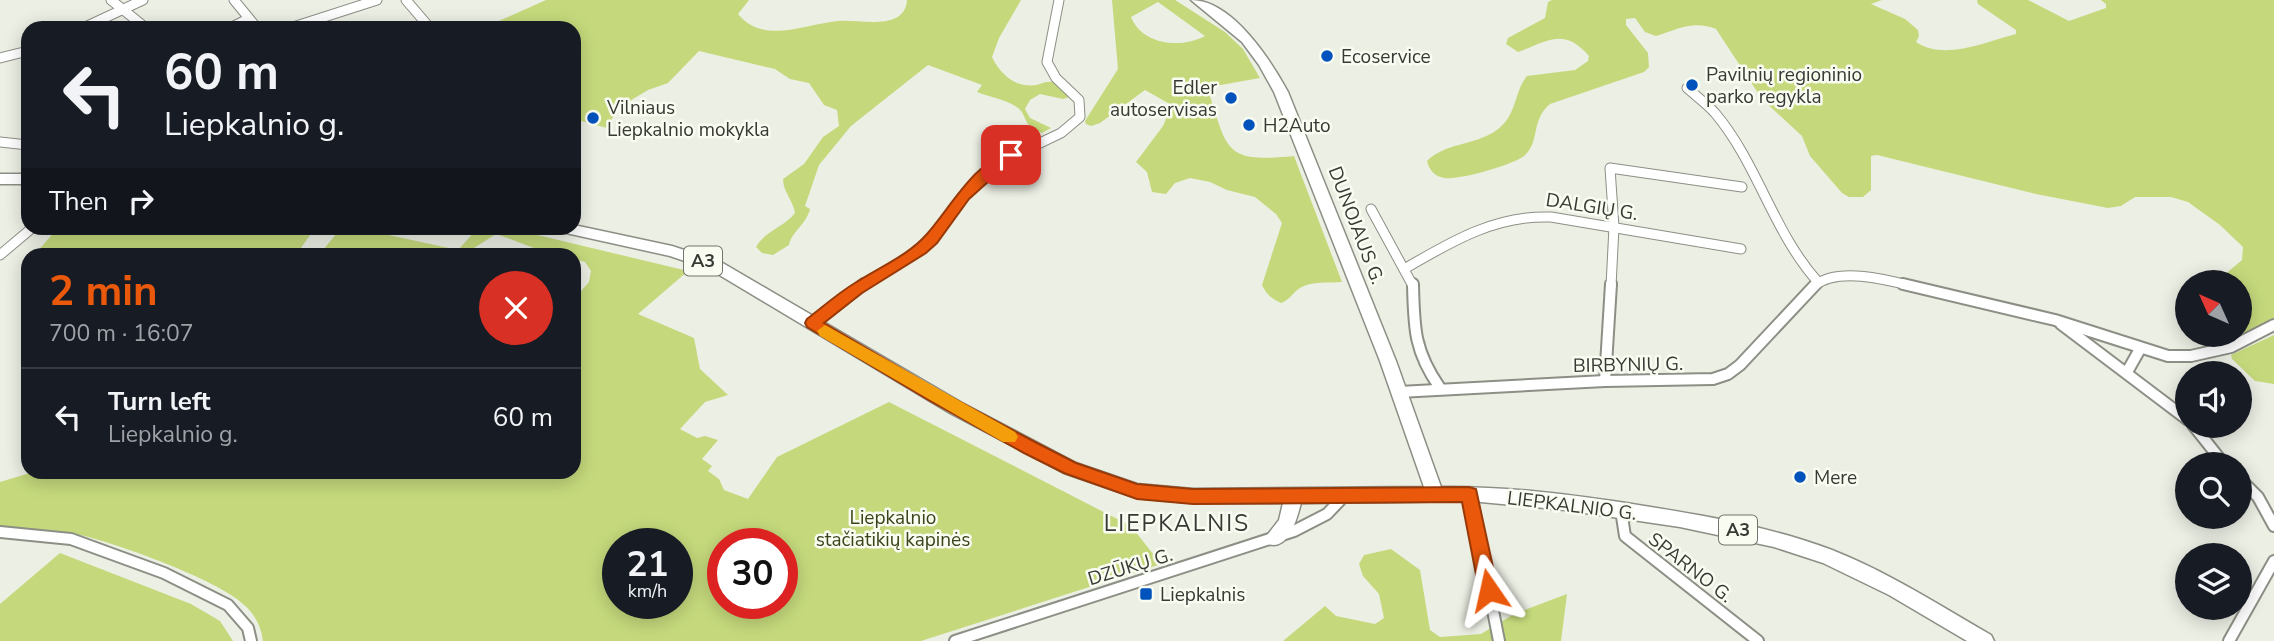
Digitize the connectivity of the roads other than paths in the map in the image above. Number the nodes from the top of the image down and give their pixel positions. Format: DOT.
graph roads {
  1 [pos="111,0"];
  2 [pos="142,0"];
  3 [pos="234,0"];
  4 [pos="377,0"];
  5 [pos="406,0"];
  6 [pos="1059,0"];
  7 [pos="1197,0"];
  8 [pos="122,9"];
  9 [pos="248,19"];
  10 [pos="97,21"];
  11 [pos="137,21"];
  12 [pos="244,21"];
  13 [pos="311,21"];
  14 [pos="424,21"];
  15 [pos="21,53"];
  16 [pos="0,58"];
  17 [pos="1687,88"];
  18 [pos="0,142"];
  19 [pos="21,144"];
  20 [pos="21,178"];
  21 [pos="0,179"];
  22 [pos="1742,187"];
  23 [pos="1371,209"];
  24 [pos="1614,227"];
  25 [pos="581,231"];
  26 [pos="24,235"];
  27 [pos="1741,249"];
  28 [pos="0,255"];
  29 [pos="1406,268"];
  30 [pos="1818,282"];
  31 [pos="2055,320"];
  32 [pos="813,323"];
  33 [pos="2274,325"];
  34 [pos="2140,349"];
  35 [pos="2127,372"];
  36 [pos="1605,381"];
  37 [pos="1440,388"];
  38 [pos="1399,392"];
  39 [pos="2175,410"];
  40 [pos="2203,438"];
  41 [pos="2214,452"];
  42 [pos="2252,492"];
  43 [pos="1346,494"];
  44 [pos="1435,494"];
  45 [pos="1469,494"];
  46 [pos="1294,495"];
  47 [pos="1621,510"];
  48 [pos="2274,526"];
  49 [pos="0,532"];
  50 [pos="1274,538"];
  51 [pos="2274,561"];
  52 [pos="251,641"];
  53 [pos="955,641"];
  54 [pos="1499,641"];
  55 [pos="1758,641"];
  56 [pos="1984,641"];
  57 [pos="2229,641"];
  1 -- 8 [label="street"];
  2 -- 8 [label="street"];
  3 -- 9 [label="street"];
  4 -- 13 [label="street"];
  5 -- 14 [label="street"];
  6 -- 32 [label="street"];
  7 -- 38 [label="main road, DUNOJAUS G."];
  8 -- 10 [label="street"];
  8 -- 11 [label="street"];
  9 -- 12 [label="street"];
  15 -- 16 [label="street"];
  17 -- 30 [label="street"];
  18 -- 19 [label="street"];
  20 -- 21 [label="main road"];
  22 -- 24 [label="street"];
  23 -- 29 [label="street"];
  24 -- 27 [label="street, DALGIŲ G."];
  24 -- 29 [label="street, DALGIŲ G."];
  24 -- 36 [label="street"];
  25 -- 32 [label="main road, LIEPKALNIO G. / A3"];
  26 -- 28 [label="street"];
  29 -- 37 [label="street"];
  30 -- 31 [label="street"];
  30 -- 36 [label="street, BIRBYNIŲ G."];
  31 -- 34 [label="street"];
  31 -- 35 [label="street"];
  32 -- 46 [label="main road, LIEPKALNIO G. / A3"];
  33 -- 34 [label="street"];
  34 -- 35 [label="street"];
  35 -- 39 [label="street"];
  36 -- 37 [label="street, BIRBYNIŲ G."];
  37 -- 38 [label="street, BIRBYNIŲ G."];
  38 -- 44 [label="main road, DUNOJAUS G."];
  40 -- 41 [label="street"];
  42 -- 48 [label="street"];
  43 -- 44 [label="main road, LIEPKALNIO G. / A3"];
  43 -- 46 [label="main road, LIEPKALNIO G. / A3"];
  43 -- 50 [label="street, DZŪKŲ G."];
  44 -- 45 [label="main road, LIEPKALNIO G. / A3"];
  45 -- 47 [label="main road, LIEPKALNIO G. / A3"];
  45 -- 54 [label="street"];
  46 -- 50 [label="main road"];
  47 -- 55 [label="street, SPARNO G."];
  47 -- 56 [label="main road, LIEPKALNIO G. / A3"];
  49 -- 52 [label="street"];
  50 -- 53 [label="street, DZŪKŲ G."];
  51 -- 57 [label="street"];
}
